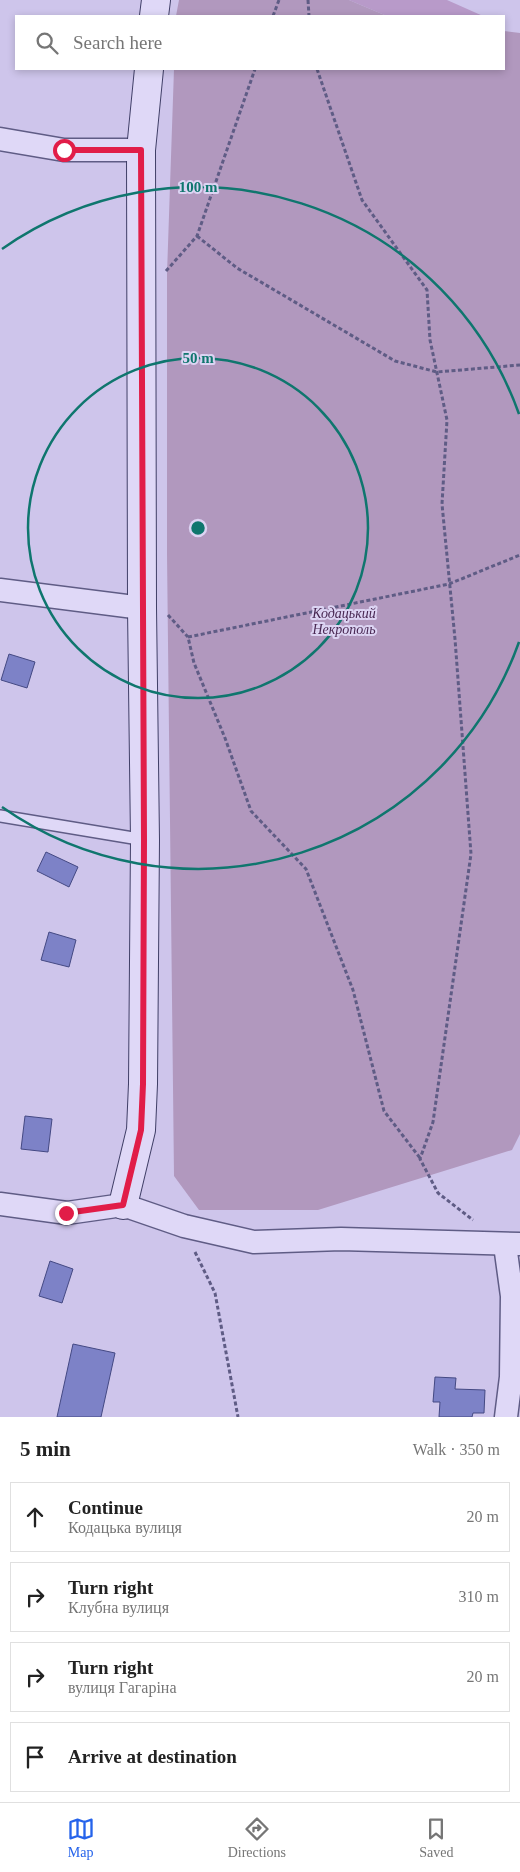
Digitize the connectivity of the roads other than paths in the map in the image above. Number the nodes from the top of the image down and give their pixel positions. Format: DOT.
graph roads {
  1 [pos="156,0"];
  2 [pos="154,15"];
  3 [pos="149,70"];
  4 [pos="0,139"];
  5 [pos="141,150"];
  6 [pos="0,590"];
  7 [pos="142,608"];
  8 [pos="0,816"];
  9 [pos="144,840"];
  10 [pos="0,1204"];
  11 [pos="123,1205"];
  12 [pos="512,1244"];
  13 [pos="506,1417"];
  1 -- 2 [label="street"];
  3 -- 5 [label="street"];
  4 -- 5 [label="street"];
  5 -- 7 [label="street"];
  6 -- 7 [label="street"];
  7 -- 9 [label="street"];
  8 -- 9 [label="lane"];
  9 -- 11 [label="street"];
  10 -- 11 [label="street"];
  11 -- 12 [label="street"];
  12 -- 13 [label="street"];
}
